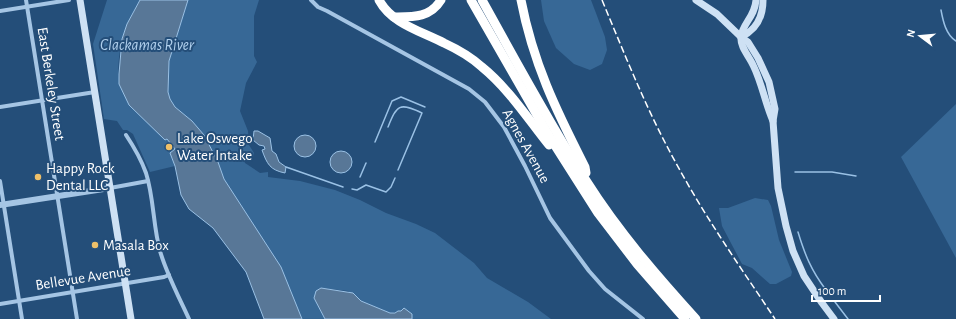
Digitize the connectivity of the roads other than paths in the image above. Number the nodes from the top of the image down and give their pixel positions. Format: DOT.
graph roads {
  1 [pos="26,0"];
  2 [pos="69,0"];
  3 [pos="80,0"];
  4 [pos="311,0"];
  5 [pos="379,0"];
  6 [pos="441,0"];
  7 [pos="471,0"];
  8 [pos="482,0"];
  9 [pos="521,0"];
  10 [pos="696,0"];
  11 [pos="756,0"];
  12 [pos="763,0"];
  13 [pos="27,7"];
  14 [pos="0,11"];
  15 [pos="394,17"];
  16 [pos="741,37"];
  17 [pos="94,92"];
  18 [pos="41,101"];
  19 [pos="0,107"];
  20 [pos="126,135"];
  21 [pos="576,180"];
  22 [pos="0,181"];
  23 [pos="148,181"];
  24 [pos="587,182"];
  25 [pos="110,188"];
  26 [pos="57,196"];
  27 [pos="2,205"];
  28 [pos="168,275"];
  29 [pos="125,284"];
  30 [pos="73,292"];
  31 [pos="19,301"];
  32 [pos="0,304"];
  33 [pos="22,319"];
  34 [pos="77,319"];
  35 [pos="131,319"];
  36 [pos="189,319"];
  37 [pos="643,319"];
  38 [pos="685,319"];
  39 [pos="696,319"];
  40 [pos="834,319"];
  1 -- 13 [label="street, East Berkeley Street"];
  2 -- 13 [label="street"];
  3 -- 17 [label="main road"];
  4 -- 37 [label="street, Agnes Avenue"];
  5 -- 15 [label="highway"];
  6 -- 15 [label="highway"];
  7 -- 21 [label="highway"];
  8 -- 24 [label="highway"];
  9 -- 24 [label="highway"];
  10 -- 16 [label="main road"];
  11 -- 16 [label="main road"];
  12 -- 16 [label="main road"];
  13 -- 14 [label="street"];
  13 -- 18 [label="street, East Berkeley Street"];
  15 -- 21 [label="highway"];
  16 -- 40 [label="main road"];
  17 -- 18 [label="street"];
  17 -- 25 [label="main road"];
  18 -- 19 [label="street"];
  18 -- 26 [label="street, East Berkeley Street"];
  20 -- 23 [label="street"];
  21 -- 38 [label="highway"];
  22 -- 27 [label="street"];
  23 -- 25 [label="street"];
  23 -- 28 [label="street"];
  24 -- 39 [label="highway"];
  25 -- 26 [label="street"];
  25 -- 29 [label="main road"];
  26 -- 27 [label="street"];
  26 -- 30 [label="street, East Berkeley Street"];
  27 -- 31 [label="street"];
  28 -- 29 [label="street, Bellevue Avenue"];
  28 -- 36 [label="street"];
  29 -- 30 [label="street, Bellevue Avenue"];
  29 -- 35 [label="main road"];
  30 -- 31 [label="street, Bellevue Avenue"];
  30 -- 34 [label="street, East Berkeley Street"];
  31 -- 32 [label="street, Bellevue Avenue"];
  31 -- 33 [label="street"];
}
